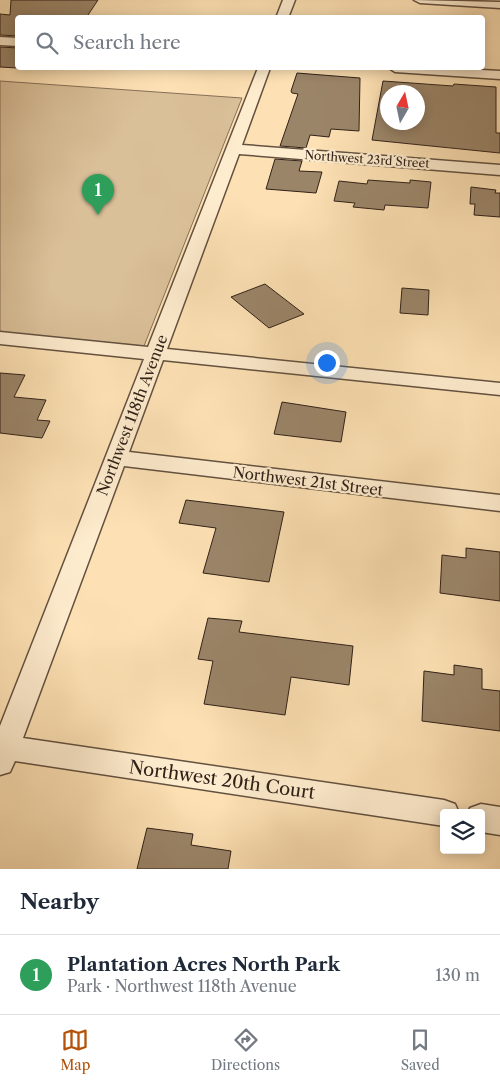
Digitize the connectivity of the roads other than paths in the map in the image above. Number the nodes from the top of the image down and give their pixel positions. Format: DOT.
graph roads {
  1 [pos="289,0"];
  2 [pos="420,0"];
  3 [pos="500,5"];
  4 [pos="283,15"];
  5 [pos="0,41"];
  6 [pos="15,42"];
  7 [pos="263,70"];
  8 [pos="424,70"];
  9 [pos="500,75"];
  10 [pos="233,149"];
  11 [pos="500,170"];
  12 [pos="0,338"];
  13 [pos="156,354"];
  14 [pos="500,389"];
  15 [pos="116,458"];
  16 [pos="500,503"];
  17 [pos="2,753"];
  18 [pos="440,812"];
  19 [pos="485,819"];
  20 [pos="500,821"];
  1 -- 4 [label="street"];
  2 -- 3 [label="street"];
  5 -- 6 [label="street"];
  7 -- 10 [label="street, Northwest 118th Avenue"];
  8 -- 9 [label="street"];
  10 -- 11 [label="street, Northwest 23rd Street"];
  10 -- 13 [label="street, Northwest 118th Avenue"];
  12 -- 13 [label="street"];
  13 -- 14 [label="street"];
  13 -- 15 [label="street, Northwest 118th Avenue"];
  15 -- 16 [label="street, Northwest 21st Street"];
  15 -- 17 [label="street, Northwest 118th Avenue"];
  17 -- 18 [label="street, Northwest 20th Court"];
  19 -- 20 [label="street"];
}
